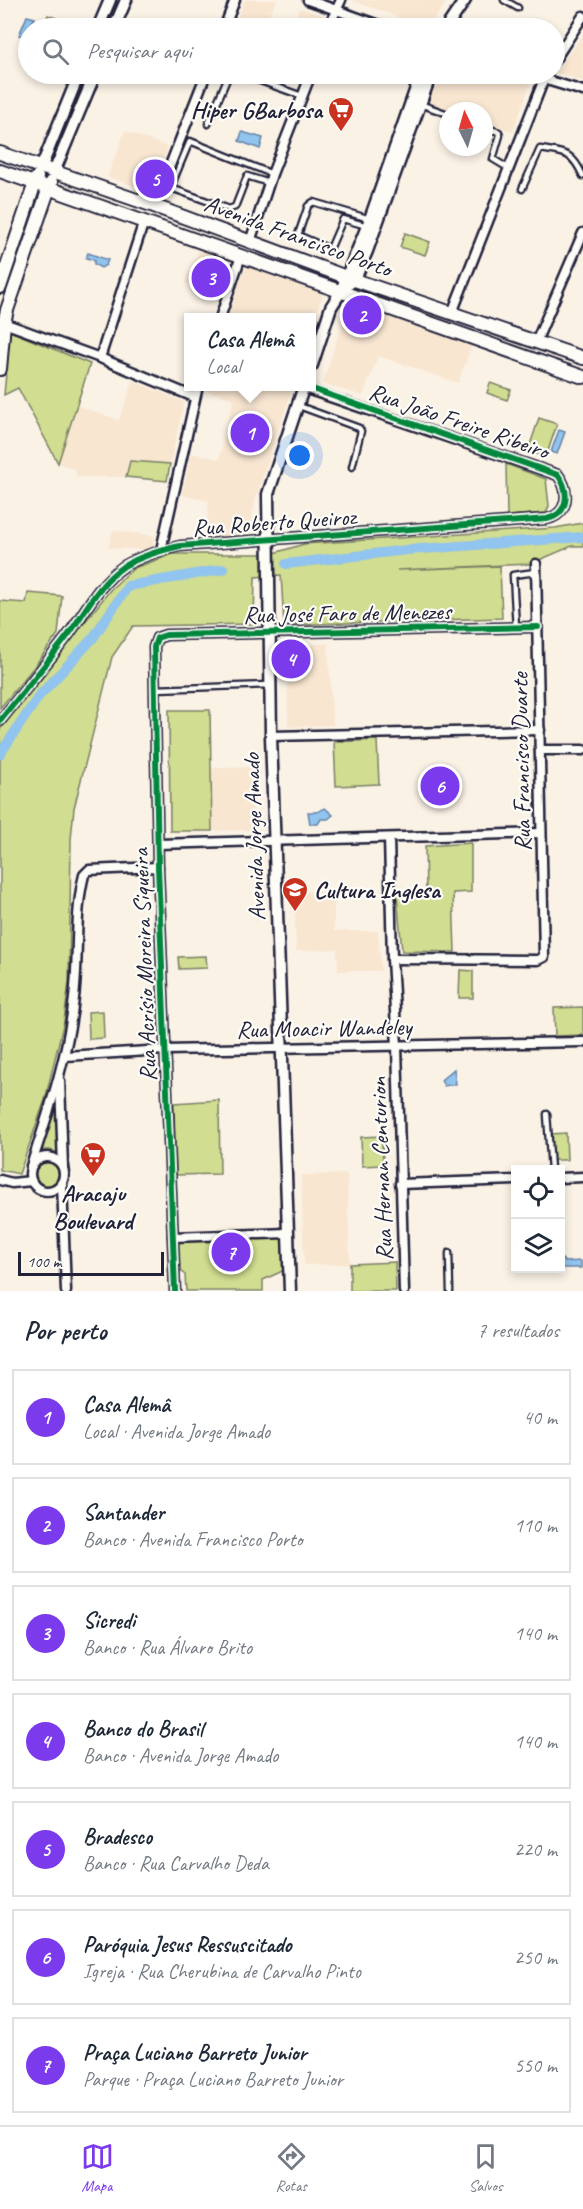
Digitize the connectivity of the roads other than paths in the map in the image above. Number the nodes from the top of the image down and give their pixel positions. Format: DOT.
graph roads {
  1 [pos="110,0"];
  2 [pos="126,0"];
  3 [pos="235,0"];
  4 [pos="308,0"];
  5 [pos="341,0"];
  6 [pos="465,0"];
  7 [pos="504,0"];
  8 [pos="518,8"];
  9 [pos="335,10"];
  10 [pos="583,16"];
  11 [pos="102,18"];
  12 [pos="118,18"];
  13 [pos="228,18"];
  14 [pos="332,18"];
  15 [pos="358,18"];
  16 [pos="453,18"];
  17 [pos="565,45"];
  18 [pos="75,84"];
  19 [pos="91,84"];
  20 [pos="202,84"];
  21 [pos="225,84"];
  22 [pos="269,84"];
  23 [pos="307,84"];
  24 [pos="418,84"];
  25 [pos="427,84"];
  26 [pos="542,84"];
  27 [pos="565,84"];
  28 [pos="583,91"];
  29 [pos="302,96"];
  30 [pos="420,104"];
  31 [pos="439,111"];
  32 [pos="208,124"];
  33 [pos="493,130"];
  34 [pos="0,153"];
  35 [pos="41,168"];
  36 [pos="508,168"];
  37 [pos="0,171"];
  38 [pos="54,172"];
  39 [pos="583,176"];
  40 [pos="270,179"];
  41 [pos="35,183"];
  42 [pos="49,189"];
  43 [pos="522,189"];
  44 [pos="154,206"];
  45 [pos="144,221"];
  46 [pos="369,223"];
  47 [pos="583,233"];
  48 [pos="250,242"];
  49 [pos="241,256"];
  50 [pos="350,278"];
  51 [pos="0,287"];
  52 [pos="340,292"];
  53 [pos="222,313"];
  54 [pos="452,313"];
  55 [pos="4,323"];
  56 [pos="536,342"];
  57 [pos="316,353"];
  58 [pos="100,358"];
  59 [pos="583,358"];
  60 [pos="0,369"];
  61 [pos="583,377"];
  62 [pos="196,391"];
  63 [pos="303,391"];
  64 [pos="315,391"];
  65 [pos="194,397"];
  66 [pos="298,406"];
  67 [pos="352,468"];
  68 [pos="555,516"];
  69 [pos="268,541"];
  70 [pos="161,550"];
  71 [pos="536,568"];
  72 [pos="516,627"];
  73 [pos="538,627"];
  74 [pos="270,633"];
  75 [pos="157,638"];
  76 [pos="270,685"];
  77 [pos="155,689"];
  78 [pos="0,720"];
  79 [pos="540,730"];
  80 [pos="271,736"];
  81 [pos="540,750"];
  82 [pos="583,750"];
  83 [pos="541,833"];
  84 [pos="389,838"];
  85 [pos="275,842"];
  86 [pos="158,844"];
  87 [pos="158,867"];
  88 [pos="392,959"];
  89 [pos="583,1042"];
  90 [pos="397,1046"];
  91 [pos="282,1047"];
  92 [pos="165,1050"];
  93 [pos="65,1056"];
  94 [pos="60,1074"];
  95 [pos="548,1114"];
  96 [pos="551,1165"];
  97 [pos="31,1166"];
  98 [pos="63,1167"];
  99 [pos="583,1177"];
  100 [pos="565,1178"];
  101 [pos="0,1180"];
  102 [pos="511,1180"];
  103 [pos="31,1181"];
  104 [pos="62,1183"];
  105 [pos="400,1184"];
  106 [pos="288,1233"];
  107 [pos="173,1237"];
  108 [pos="449,1253"];
  109 [pos="66,1291"];
  110 [pos="176,1291"];
  111 [pos="290,1291"];
  112 [pos="404,1291"];
  113 [pos="450,1291"];
  1 -- 11 [label="street"];
  2 -- 12 [label="street"];
  3 -- 13 [label="street"];
  4 -- 9 [label="street"];
  5 -- 9 [label="street"];
  6 -- 16 [label="street"];
  7 -- 8 [label="lane"];
  9 -- 14 [label="street"];
  9 -- 15 [label="street"];
  10 -- 17 [label="street"];
  18 -- 35 [label="street"];
  19 -- 38 [label="street"];
  20 -- 44 [label="street"];
  21 -- 32 [label="lane"];
  22 -- 29 [label="lane"];
  23 -- 29 [label="street"];
  24 -- 46 [label="street"];
  25 -- 30 [label="street"];
  26 -- 36 [label="street"];
  27 -- 28 [label="street"];
  29 -- 40 [label="street"];
  30 -- 31 [label="lane"];
  30 -- 50 [label="street"];
  33 -- 36 [label="lane"];
  34 -- 35 [label="main road, Avenida Francisco Porto"];
  35 -- 38 [label="main road, Avenida Francisco Porto"];
  35 -- 41 [label="main road"];
  36 -- 54 [label="street"];
  37 -- 41 [label="main road, Avenida Francisco Porto"];
  38 -- 42 [label="main road"];
  38 -- 44 [label="main road, Avenida Francisco Porto"];
  39 -- 43 [label="lane"];
  40 -- 40 [label="lane"];
  40 -- 48 [label="street"];
  41 -- 42 [label="main road, Avenida Francisco Porto"];
  41 -- 51 [label="main road"];
  42 -- 45 [label="main road, Avenida Francisco Porto"];
  42 -- 55 [label="main road"];
  44 -- 48 [label="main road, Avenida Francisco Porto"];
  45 -- 49 [label="main road, Avenida Francisco Porto"];
  45 -- 58 [label="street"];
  46 -- 46 [label="lane"];
  46 -- 50 [label="street"];
  47 -- 56 [label="street"];
  48 -- 50 [label="main road, Avenida Francisco Porto"];
  49 -- 52 [label="main road, Avenida Francisco Porto"];
  49 -- 53 [label="street"];
  50 -- 52 [label="street"];
  50 -- 54 [label="main road, Avenida Francisco Porto"];
  52 -- 57 [label="street"];
  52 -- 61 [label="main road, Avenida Francisco Porto"];
  54 -- 56 [label="main road, Avenida Francisco Porto"];
  55 -- 58 [label="street"];
  55 -- 60 [label="main road"];
  56 -- 59 [label="main road, Avenida Francisco Porto"];
  58 -- 65 [label="street"];
  62 -- 65 [label="street"];
  63 -- 66 [label="street, Avenida Jorge Amado"];
  64 -- 68 [label="street, Rua João Freire Ribeiro"];
  65 -- 70 [label="street"];
  66 -- 67 [label="lane"];
  66 -- 69 [label="street, Avenida Jorge Amado"];
  68 -- 69 [label="street, Rua Roberto Queiroz"];
  69 -- 70 [label="street, Rua Roberto Queiroz"];
  69 -- 74 [label="street, Avenida Jorge Amado"];
  70 -- 78 [label="street, Rua Roberto Queiroz"];
  71 -- 72 [label="lane"];
  71 -- 73 [label="street, Rua Francisco Duarte"];
  72 -- 73 [label="street, Rua José Faro de Menezes"];
  72 -- 74 [label="street, Rua José Faro de Menezes"];
  73 -- 79 [label="street, Rua Francisco Duarte"];
  74 -- 75 [label="street, Rua José Faro de Menezes"];
  74 -- 76 [label="street, Avenida Jorge Amado"];
  75 -- 77 [label="street, Rua Acrísio Moreira Siqueira"];
  76 -- 77 [label="lane"];
  76 -- 80 [label="street, Avenida Jorge Amado"];
  77 -- 86 [label="street, Rua Acrísio Moreira Siqueira"];
  79 -- 80 [label="street"];
  79 -- 81 [label="street, Rua Francisco Duarte"];
  80 -- 85 [label="street, Avenida Jorge Amado"];
  81 -- 82 [label="street"];
  81 -- 83 [label="street, Rua Francisco Duarte"];
  83 -- 84 [label="street"];
  83 -- 88 [label="street, Rua Francisco Duarte"];
  84 -- 85 [label="street"];
  84 -- 88 [label="street, Rua Hernan Centurion"];
  85 -- 86 [label="street"];
  85 -- 91 [label="street, Avenida Jorge Amado"];
  86 -- 87 [label="street, Rua Acrísio Moreira Siqueira"];
  87 -- 92 [label="street, Rua Acrísio Moreira Siqueira"];
  87 -- 93 [label="street"];
  88 -- 90 [label="street, Rua Hernan Centurion"];
  89 -- 90 [label="street, Rua Moacir Wandeley"];
  90 -- 91 [label="street, Rua Moacir Wandeley"];
  90 -- 105 [label="street, Rua Hernan Centurion"];
  91 -- 92 [label="street, Rua Moacir Wandeley"];
  91 -- 106 [label="street, Avenida Jorge Amado"];
  92 -- 93 [label="street, Rua Moacir Wandeley"];
  92 -- 107 [label="street, Rua Acrísio Moreira Siqueira"];
  93 -- 94 [label="street"];
  94 -- 97 [label="street"];
  94 -- 98 [label="street"];
  95 -- 96 [label="lane"];
  97 -- 98 [label="street"];
  97 -- 103 [label="street"];
  98 -- 104 [label="street"];
  99 -- 100 [label="street"];
  101 -- 103 [label="street"];
  102 -- 105 [label="street"];
  103 -- 104 [label="street"];
  104 -- 109 [label="street"];
  105 -- 112 [label="street, Rua Hernan Centurion"];
  106 -- 107 [label="street"];
  106 -- 111 [label="street, Avenida Jorge Amado"];
  107 -- 110 [label="street, Rua Acrísio Moreira Siqueira"];
  108 -- 113 [label="lane"];
}
